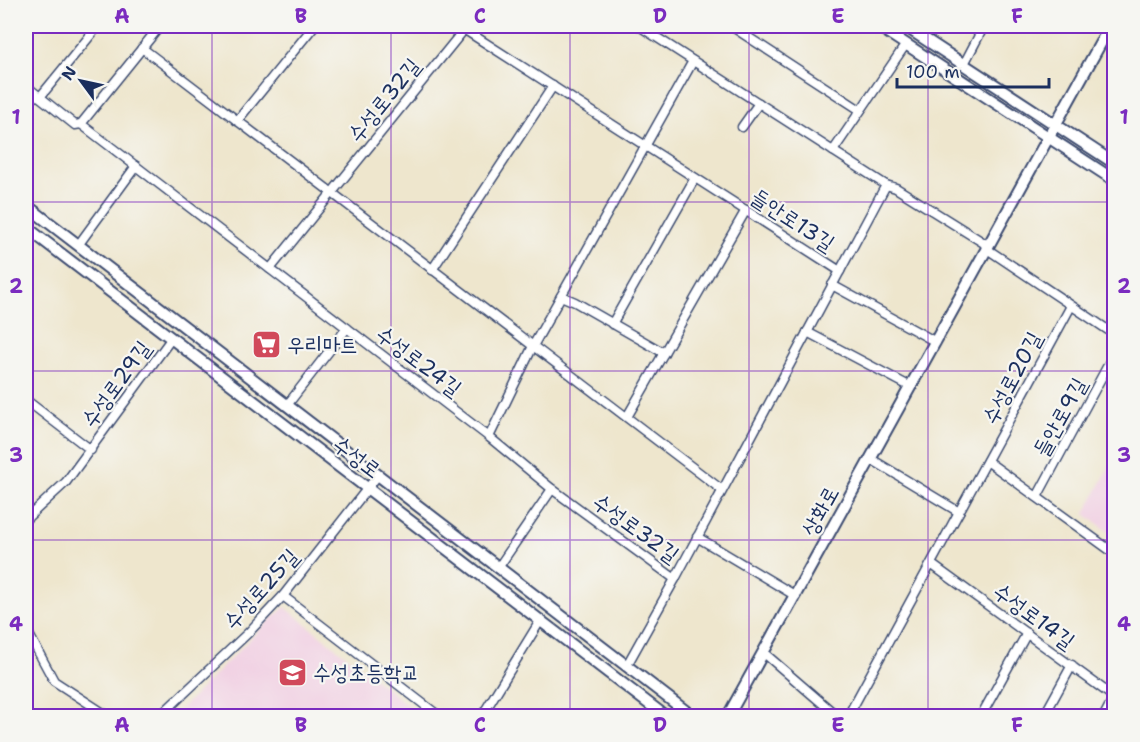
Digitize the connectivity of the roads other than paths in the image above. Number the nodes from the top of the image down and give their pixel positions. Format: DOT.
graph roads {
  1 [pos="98,26"];
  2 [pos="160,26"];
  3 [pos="314,26"];
  4 [pos="639,26"];
  5 [pos="731,26"];
  6 [pos="878,26"];
  7 [pos="904,26"];
  8 [pos="984,26"];
  9 [pos="1110,26"];
  10 [pos="463,27"];
  11 [pos="906,44"];
  12 [pos="142,48"];
  13 [pos="693,61"];
  14 [pos="964,64"];
  15 [pos="26,86"];
  16 [pos="553,86"];
  17 [pos="40,98"];
  18 [pos="759,103"];
  19 [pos="860,110"];
  20 [pos="237,121"];
  21 [pos="81,124"];
  22 [pos="1056,125"];
  23 [pos="742,127"];
  24 [pos="1049,137"];
  25 [pos="645,146"];
  26 [pos="833,151"];
  27 [pos="1114,163"];
  28 [pos="136,166"];
  29 [pos="695,178"];
  30 [pos="1114,180"];
  31 [pos="886,185"];
  32 [pos="333,194"];
  33 [pos="26,205"];
  34 [pos="746,210"];
  35 [pos="26,227"];
  36 [pos="79,244"];
  37 [pos="987,249"];
  38 [pos="270,269"];
  39 [pos="432,270"];
  40 [pos="840,271"];
  41 [pos="832,285"];
  42 [pos="561,296"];
  43 [pos="1071,306"];
  44 [pos="612,324"];
  45 [pos="347,328"];
  46 [pos="807,332"];
  47 [pos="1114,334"];
  48 [pos="171,339"];
  49 [pos="936,342"];
  50 [pos="532,346"];
  51 [pos="664,353"];
  52 [pos="1114,354"];
  53 [pos="911,387"];
  54 [pos="26,400"];
  55 [pos="288,404"];
  56 [pos="627,417"];
  57 [pos="489,437"];
  58 [pos="91,450"];
  59 [pos="871,459"];
  60 [pos="987,461"];
  61 [pos="378,475"];
  62 [pos="552,489"];
  63 [pos="368,490"];
  64 [pos="722,490"];
  65 [pos="1037,497"];
  66 [pos="959,512"];
  67 [pos="26,519"];
  68 [pos="697,537"];
  69 [pos="1114,553"];
  70 [pos="931,564"];
  71 [pos="498,568"];
  72 [pos="675,579"];
  73 [pos="283,596"];
  74 [pos="795,596"];
  75 [pos="540,621"];
  76 [pos="26,628"];
  77 [pos="1027,633"];
  78 [pos="764,653"];
  79 [pos="627,665"];
  80 [pos="1072,665"];
  81 [pos="1114,697"];
  82 [pos="108,717"];
  83 [pos="160,717"];
  84 [pos="439,717"];
  85 [pos="482,717"];
  86 [pos="665,717"];
  87 [pos="692,717"];
  88 [pos="728,717"];
  89 [pos="837,717"];
  90 [pos="848,717"];
  91 [pos="981,717"];
  92 [pos="1044,717"];
  93 [pos="1104,717"];
  1 -- 17 [label="street"];
  2 -- 12 [label="street"];
  3 -- 20 [label="street"];
  4 -- 13 [label="street"];
  5 -- 19 [label="street"];
  6 -- 11 [label="main road"];
  7 -- 14 [label="main road"];
  8 -- 14 [label="street"];
  9 -- 22 [label="main road, 상화로"];
  10 -- 16 [label="street, 들안로13길"];
  10 -- 32 [label="street, 수성로32길"];
  11 -- 19 [label="street"];
  11 -- 24 [label="main road"];
  12 -- 20 [label="street"];
  12 -- 21 [label="street"];
  13 -- 18 [label="street"];
  13 -- 25 [label="street"];
  14 -- 22 [label="main road"];
  15 -- 17 [label="street"];
  16 -- 25 [label="street, 들안로13길"];
  16 -- 39 [label="street"];
  17 -- 21 [label="street"];
  18 -- 23 [label="street"];
  18 -- 26 [label="street"];
  19 -- 26 [label="street"];
  20 -- 32 [label="street"];
  21 -- 28 [label="street"];
  22 -- 24 [label="main road, 상화로"];
  22 -- 27 [label="main road"];
  24 -- 30 [label="main road"];
  24 -- 37 [label="main road, 상화로"];
  25 -- 29 [label="street, 들안로13길"];
  25 -- 42 [label="street"];
  26 -- 31 [label="street"];
  28 -- 36 [label="street"];
  28 -- 38 [label="street, 수성로24길"];
  29 -- 34 [label="street, 들안로13길"];
  29 -- 44 [label="street"];
  31 -- 37 [label="street"];
  31 -- 40 [label="street, 들안로13길"];
  32 -- 38 [label="street"];
  32 -- 39 [label="street"];
  33 -- 36 [label="main road, 수성로"];
  34 -- 40 [label="street, 들안로13길"];
  34 -- 51 [label="street"];
  35 -- 48 [label="main road, 수성로"];
  36 -- 55 [label="main road, 수성로"];
  37 -- 43 [label="street"];
  37 -- 49 [label="main road, 상화로"];
  38 -- 45 [label="street, 수성로24길"];
  39 -- 50 [label="street"];
  40 -- 41 [label="street, 수성로32길"];
  41 -- 46 [label="street, 수성로32길"];
  41 -- 49 [label="street"];
  42 -- 44 [label="street"];
  42 -- 50 [label="street"];
  43 -- 47 [label="street"];
  43 -- 60 [label="street, 수성로20길"];
  44 -- 51 [label="street"];
  45 -- 55 [label="street"];
  45 -- 57 [label="street, 수성로24길"];
  46 -- 53 [label="street"];
  46 -- 64 [label="street, 수성로32길"];
  48 -- 58 [label="street, 수성로29길"];
  48 -- 63 [label="main road, 수성로"];
  49 -- 53 [label="main road, 상화로"];
  50 -- 56 [label="street"];
  50 -- 57 [label="street"];
  51 -- 56 [label="street"];
  52 -- 65 [label="street, 들안로9길"];
  53 -- 59 [label="main road, 상화로"];
  54 -- 58 [label="street, 수성로29길"];
  55 -- 61 [label="main road, 수성로"];
  56 -- 64 [label="street"];
  57 -- 62 [label="street, 수성로24길"];
  58 -- 67 [label="street, 수성로29길"];
  59 -- 66 [label="street"];
  59 -- 74 [label="main road, 상화로"];
  60 -- 65 [label="street"];
  60 -- 66 [label="street, 수성로20길"];
  61 -- 63 [label="street, 수성로25길"];
  61 -- 71 [label="main road, 수성로"];
  62 -- 71 [label="street"];
  62 -- 72 [label="street, 수성로32길"];
  63 -- 73 [label="street, 수성로25길"];
  63 -- 75 [label="main road, 수성로"];
  64 -- 68 [label="street, 수성로32길"];
  65 -- 69 [label="street"];
  66 -- 70 [label="street, 수성로20길"];
  68 -- 72 [label="street, 수성로32길"];
  68 -- 74 [label="street"];
  70 -- 77 [label="street, 수성로14길"];
  70 -- 90 [label="street, 수성로20길"];
  71 -- 79 [label="main road, 수성로"];
  72 -- 79 [label="street"];
  73 -- 83 [label="street, 수성로25길"];
  73 -- 84 [label="street"];
  74 -- 78 [label="main road, 상화로"];
  75 -- 85 [label="street"];
  75 -- 86 [label="main road, 수성로"];
  76 -- 82 [label="street"];
  77 -- 80 [label="street, 수성로14길"];
  77 -- 91 [label="street"];
  78 -- 88 [label="main road, 상화로"];
  78 -- 89 [label="street"];
  79 -- 87 [label="main road, 수성로"];
  80 -- 81 [label="street, 수성로14길"];
  80 -- 92 [label="street"];
  81 -- 93 [label="street"];
}
